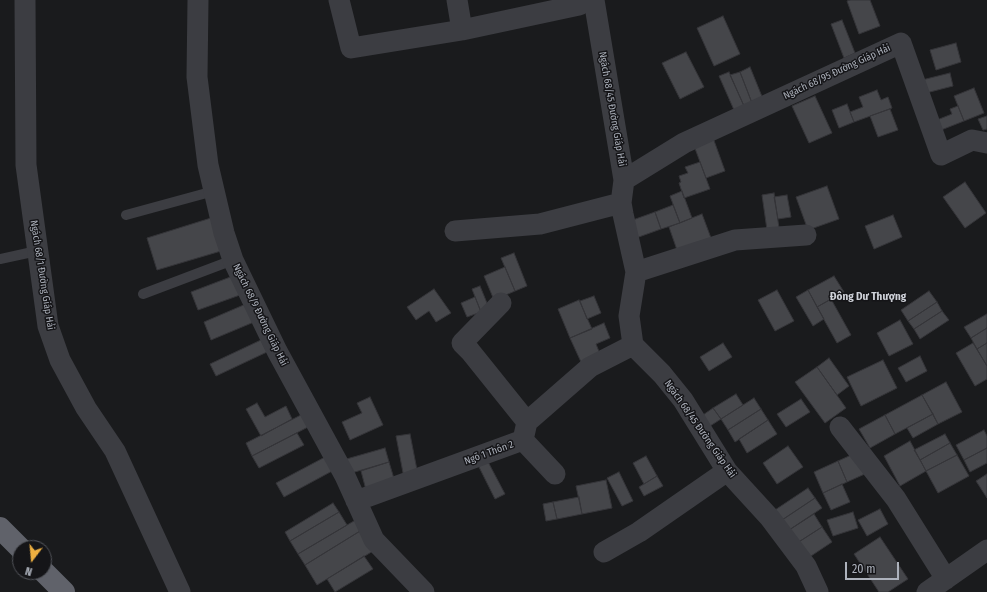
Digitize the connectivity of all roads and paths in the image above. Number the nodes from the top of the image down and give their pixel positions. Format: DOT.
graph roads {
  1 [pos="25,0"];
  2 [pos="198,0"];
  3 [pos="339,0"];
  4 [pos="457,0"];
  5 [pos="584,2"];
  6 [pos="462,30"];
  7 [pos="987,143"];
  8 [pos="624,180"];
  9 [pos="214,191"];
  10 [pos="621,203"];
  11 [pos="126,215"];
  12 [pos="455,231"];
  13 [pos="806,235"];
  14 [pos="37,251"];
  15 [pos="0,259"];
  16 [pos="233,260"];
  17 [pos="636,272"];
  18 [pos="143,294"];
  19 [pos="501,303"];
  20 [pos="633,345"];
  21 [pos="840,427"];
  22 [pos="525,431"];
  23 [pos="727,471"];
  24 [pos="556,474"];
  25 [pos="356,501"];
  26 [pos="0,528"];
  27 [pos="12,540"];
  28 [pos="987,550"];
  29 [pos="604,552"];
  30 [pos="946,579"];
  31 [pos="52,580"];
  32 [pos="64,592"];
  33 [pos="180,592"];
  34 [pos="424,592"];
  35 [pos="818,592"];
  36 [pos="927,592"];
  1 -- 14 [label="street, Ngách 68/1 Đường Giáp Hải"];
  2 -- 9 [label="street, Ngách 68/9 Đường Giáp Hải"];
  3 -- 6 [label="street"];
  4 -- 6 [label="street"];
  5 -- 6 [label="street"];
  5 -- 8 [label="street, Ngách 68/45 Đường Giáp Hải"];
  7 -- 8 [label="street, Ngách 68/95 Đường Giáp Hải"];
  8 -- 10 [label="street, Ngách 68/45 Đường Giáp Hải"];
  9 -- 11 [label="lane"];
  9 -- 16 [label="street, Ngách 68/9 Đường Giáp Hải"];
  10 -- 12 [label="street"];
  10 -- 17 [label="street, Ngách 68/45 Đường Giáp Hải"];
  13 -- 17 [label="street"];
  14 -- 15 [label="lane"];
  14 -- 33 [label="street, Ngách 68/1 Đường Giáp Hải"];
  16 -- 18 [label="lane"];
  16 -- 25 [label="street, Ngách 68/9 Đường Giáp Hải"];
  17 -- 20 [label="street, Ngách 68/45 Đường Giáp Hải"];
  19 -- 22 [label="street"];
  20 -- 22 [label="street"];
  20 -- 23 [label="street, Ngách 68/45 Đường Giáp Hải"];
  21 -- 30 [label="street"];
  22 -- 24 [label="street"];
  22 -- 25 [label="street, Ngõ 1 Thôn 2"];
  23 -- 29 [label="street"];
  23 -- 35 [label="street, Ngách 68/45 Đường Giáp Hải"];
  25 -- 34 [label="street, Ngách 68/9 Đường Giáp Hải"];
  26 -- 27 [label="highway"];
  28 -- 30 [label="street"];
  30 -- 36 [label="street"];
  31 -- 32 [label="highway"];
}
